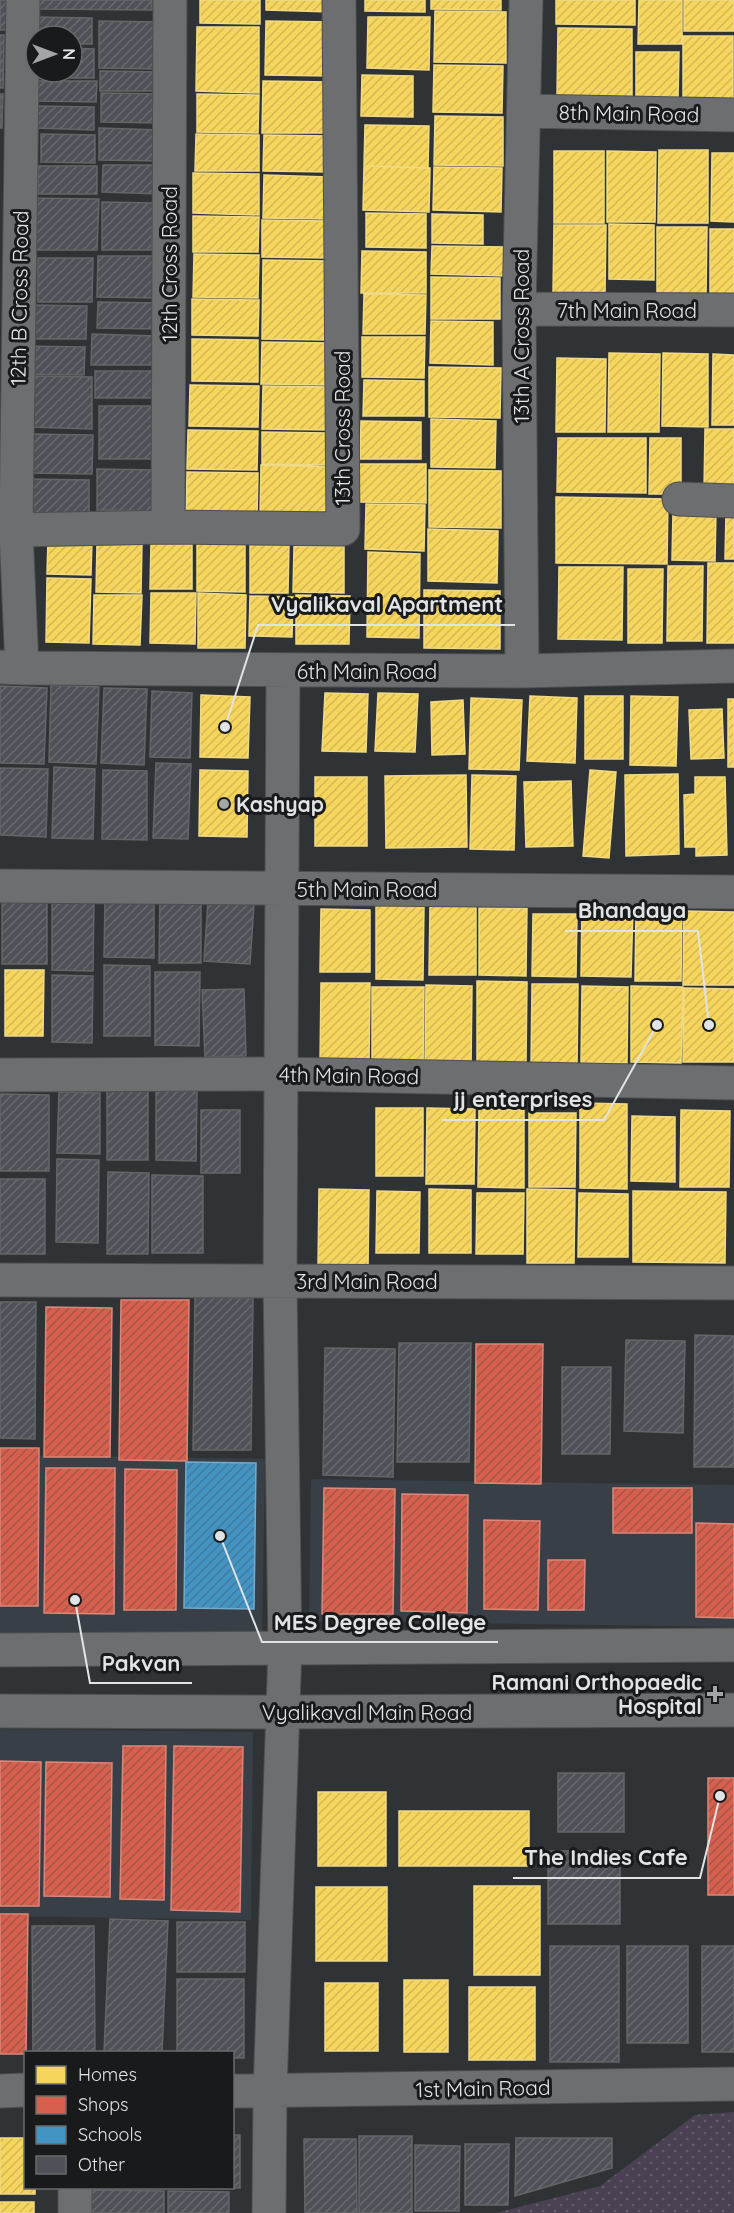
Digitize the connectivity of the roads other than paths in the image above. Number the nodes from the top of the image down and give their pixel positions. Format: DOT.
graph roads {
  1 [pos="22,0"];
  2 [pos="170,0"];
  3 [pos="339,0"];
  4 [pos="526,0"];
  5 [pos="524,111"];
  6 [pos="734,115"];
  7 [pos="519,309"];
  8 [pos="734,310"];
  9 [pos="679,499"];
  10 [pos="734,501"];
  11 [pos="168,527"];
  12 [pos="16,530"];
  13 [pos="734,666"];
  14 [pos="11,667"];
  15 [pos="283,670"];
  16 [pos="522,671"];
  17 [pos="0,886"];
  18 [pos="281,888"];
  19 [pos="734,892"];
  20 [pos="281,1074"];
  21 [pos="0,1075"];
  22 [pos="734,1083"];
  23 [pos="0,1280"];
  24 [pos="280,1281"];
  25 [pos="734,1283"];
  26 [pos="734,1645"];
  27 [pos="285,1648"];
  28 [pos="0,1650"];
  29 [pos="734,1710"];
  30 [pos="0,1712"];
  31 [pos="282,1712"];
  32 [pos="734,2084"];
  33 [pos="24,2090"];
  34 [pos="0,2091"];
  35 [pos="234,2091"];
  36 [pos="270,2092"];
  37 [pos="75,2189"];
  38 [pos="75,2213"];
  39 [pos="269,2213"];
  1 -- 12 [label="street, 12th B Cross Road"];
  2 -- 11 [label="street, 12th Cross Road"];
  3 -- 11 [label="street, 13th Cross Road"];
  4 -- 5 [label="street, 13th A Cross Road"];
  5 -- 6 [label="street, 8th Main Road"];
  5 -- 7 [label="street, 13th A Cross Road"];
  7 -- 8 [label="street, 7th Main Road"];
  7 -- 16 [label="street, 13th A Cross Road"];
  9 -- 10 [label="street"];
  11 -- 12 [label="street, 13th Cross Road"];
  12 -- 14 [label="street, 12th B Cross Road"];
  13 -- 16 [label="street, 6th Main Road"];
  14 -- 15 [label="street, 6th Main Road"];
  15 -- 16 [label="street, 6th Main Road"];
  15 -- 18 [label="street"];
  17 -- 18 [label="street, 5th Main Road"];
  18 -- 19 [label="street, 5th Main Road"];
  18 -- 20 [label="street"];
  20 -- 21 [label="street, 4th Main Road"];
  20 -- 22 [label="street, 4th Main Road"];
  20 -- 24 [label="street"];
  23 -- 24 [label="street, 3rd Main Road"];
  24 -- 25 [label="street, 3rd Main Road"];
  24 -- 27 [label="street"];
  26 -- 27 [label="street"];
  27 -- 28 [label="street"];
  27 -- 31 [label="street"];
  29 -- 31 [label="street, Vyalikaval Main Road"];
  30 -- 31 [label="street, Vyalikaval Main Road"];
  31 -- 36 [label="street"];
  32 -- 36 [label="street, 1st Main Road"];
  33 -- 34 [label="street"];
  35 -- 36 [label="street, 1st Main Road"];
  36 -- 39 [label="street"];
  37 -- 38 [label="street"];
}
